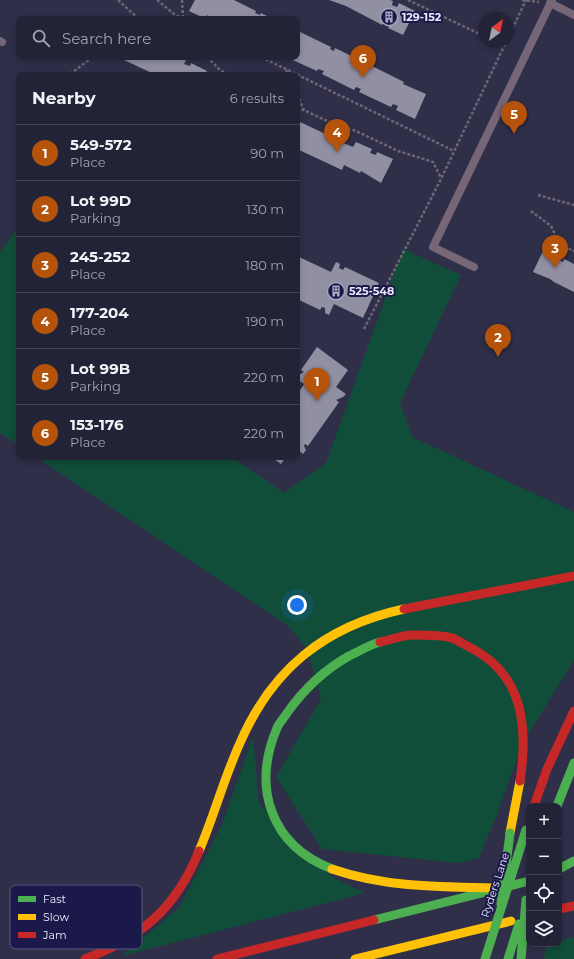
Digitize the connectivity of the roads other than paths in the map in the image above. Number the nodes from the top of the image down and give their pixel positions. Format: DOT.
graph roads {
  1 [pos="551,2"];
  2 [pos="574,15"];
  3 [pos="474,267"];
  4 [pos="574,576"];
  5 [pos="574,711"];
  6 [pos="574,762"];
  7 [pos="535,803"];
  8 [pos="558,803"];
  9 [pos="526,830"];
  10 [pos="574,861"];
  11 [pos="562,867"];
  12 [pos="574,870"];
  13 [pos="562,873"];
  14 [pos="526,882"];
  15 [pos="501,888"];
  16 [pos="526,900"];
  17 [pos="501,904"];
  18 [pos="574,906"];
  19 [pos="562,909"];
  20 [pos="562,910"];
  21 [pos="574,910"];
  22 [pos="526,918"];
  23 [pos="142,929"];
  24 [pos="110,949"];
  25 [pos="84,959"];
  26 [pos="217,959"];
  27 [pos="355,959"];
  28 [pos="485,959"];
  29 [pos="508,959"];
  30 [pos="521,959"];
  1 -- 2 [label="lane"];
  1 -- 3 [label="lane"];
  4 -- 23 [label="main road"];
  5 -- 7 [label="main road"];
  6 -- 8 [label="main road"];
  9 -- 17 [label="main road, Ryders Lane, bridge"];
  10 -- 11 [label="main road"];
  12 -- 13 [label="main road"];
  14 -- 15 [label="main road"];
  15 -- 17 [label="main road, bridge"];
  15 -- 26 [label="main road"];
  16 -- 29 [label="main road, bridge"];
  16 -- 30 [label="main road, bridge"];
  17 -- 28 [label="main road, Ryders Lane, bridge"];
  18 -- 19 [label="main road"];
  20 -- 21 [label="main road"];
  22 -- 27 [label="main road"];
  24 -- 25 [label="main road"];
}
